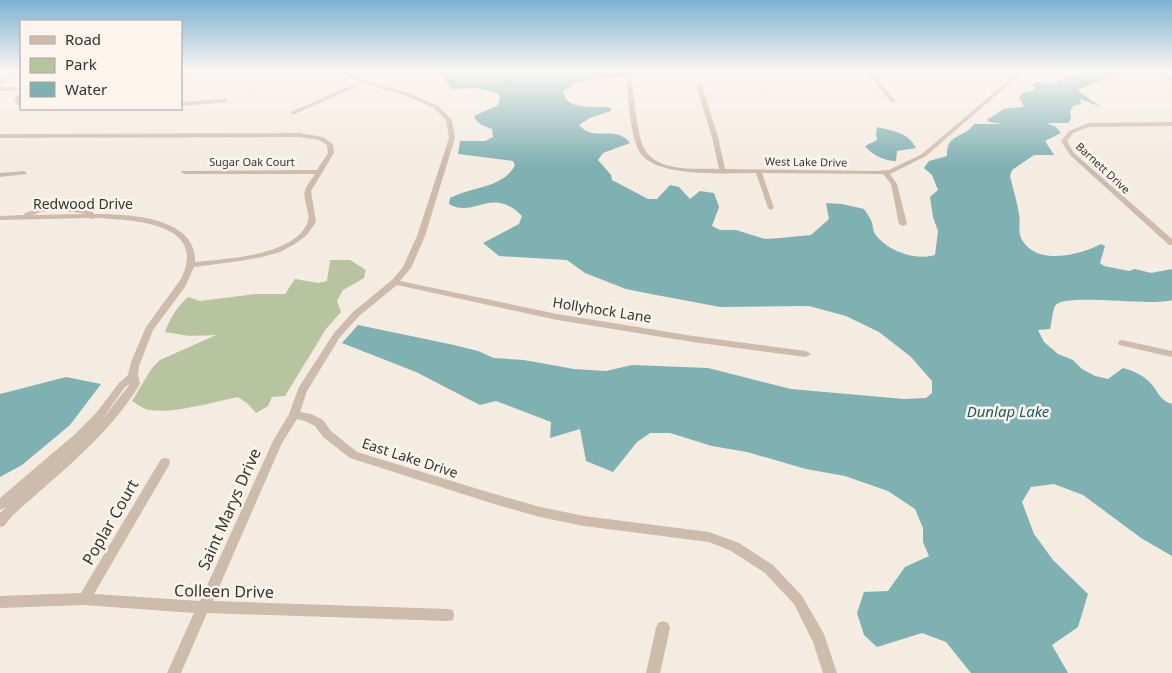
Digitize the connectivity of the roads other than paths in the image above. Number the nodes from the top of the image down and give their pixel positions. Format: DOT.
graph roads {
  1 [pos="314,103"];
  2 [pos="431,103"];
  3 [pos="632,103"];
  4 [pos="704,103"];
  5 [pos="984,103"];
  6 [pos="293,113"];
  7 [pos="1172,124"];
  8 [pos="0,136"];
  9 [pos="722,170"];
  10 [pos="758,171"];
  11 [pos="184,172"];
  12 [pos="320,172"];
  13 [pos="885,172"];
  14 [pos="24,173"];
  15 [pos="0,175"];
  16 [pos="770,208"];
  17 [pos="0,218"];
  18 [pos="903,224"];
  19 [pos="1172,243"];
  20 [pos="191,266"];
  21 [pos="395,282"];
  22 [pos="1122,343"];
  23 [pos="806,354"];
  24 [pos="1172,354"];
  25 [pos="132,377"];
  26 [pos="294,415"];
  27 [pos="165,462"];
  28 [pos="0,505"];
  29 [pos="0,522"];
  30 [pos="84,599"];
  31 [pos="0,602"];
  32 [pos="204,606"];
  33 [pos="448,615"];
  34 [pos="663,628"];
  35 [pos="174,673"];
  36 [pos="653,673"];
  37 [pos="830,673"];
  1 -- 6 [label="street"];
  2 -- 21 [label="street"];
  3 -- 9 [label="street, West Lake Drive"];
  4 -- 9 [label="street"];
  5 -- 13 [label="street, West Lake Drive"];
  7 -- 19 [label="street, Barnett Drive"];
  8 -- 12 [label="street"];
  9 -- 10 [label="street, West Lake Drive"];
  10 -- 13 [label="street, West Lake Drive"];
  10 -- 16 [label="street"];
  11 -- 12 [label="street, Sugar Oak Court"];
  12 -- 20 [label="street"];
  13 -- 18 [label="street"];
  14 -- 15 [label="street"];
  17 -- 20 [label="street, Redwood Drive"];
  20 -- 25 [label="street"];
  21 -- 23 [label="street, Hollyhock Lane"];
  21 -- 26 [label="street"];
  22 -- 24 [label="street"];
  25 -- 28 [label="street"];
  25 -- 29 [label="street"];
  26 -- 32 [label="street, Saint Marys Drive"];
  26 -- 37 [label="street, East Lake Drive"];
  27 -- 30 [label="street, Poplar Court"];
  30 -- 31 [label="street, Colleen Drive"];
  30 -- 32 [label="street, Colleen Drive"];
  32 -- 33 [label="street, Colleen Drive"];
  32 -- 35 [label="street, Saint Marys Drive"];
  34 -- 36 [label="street"];
}
